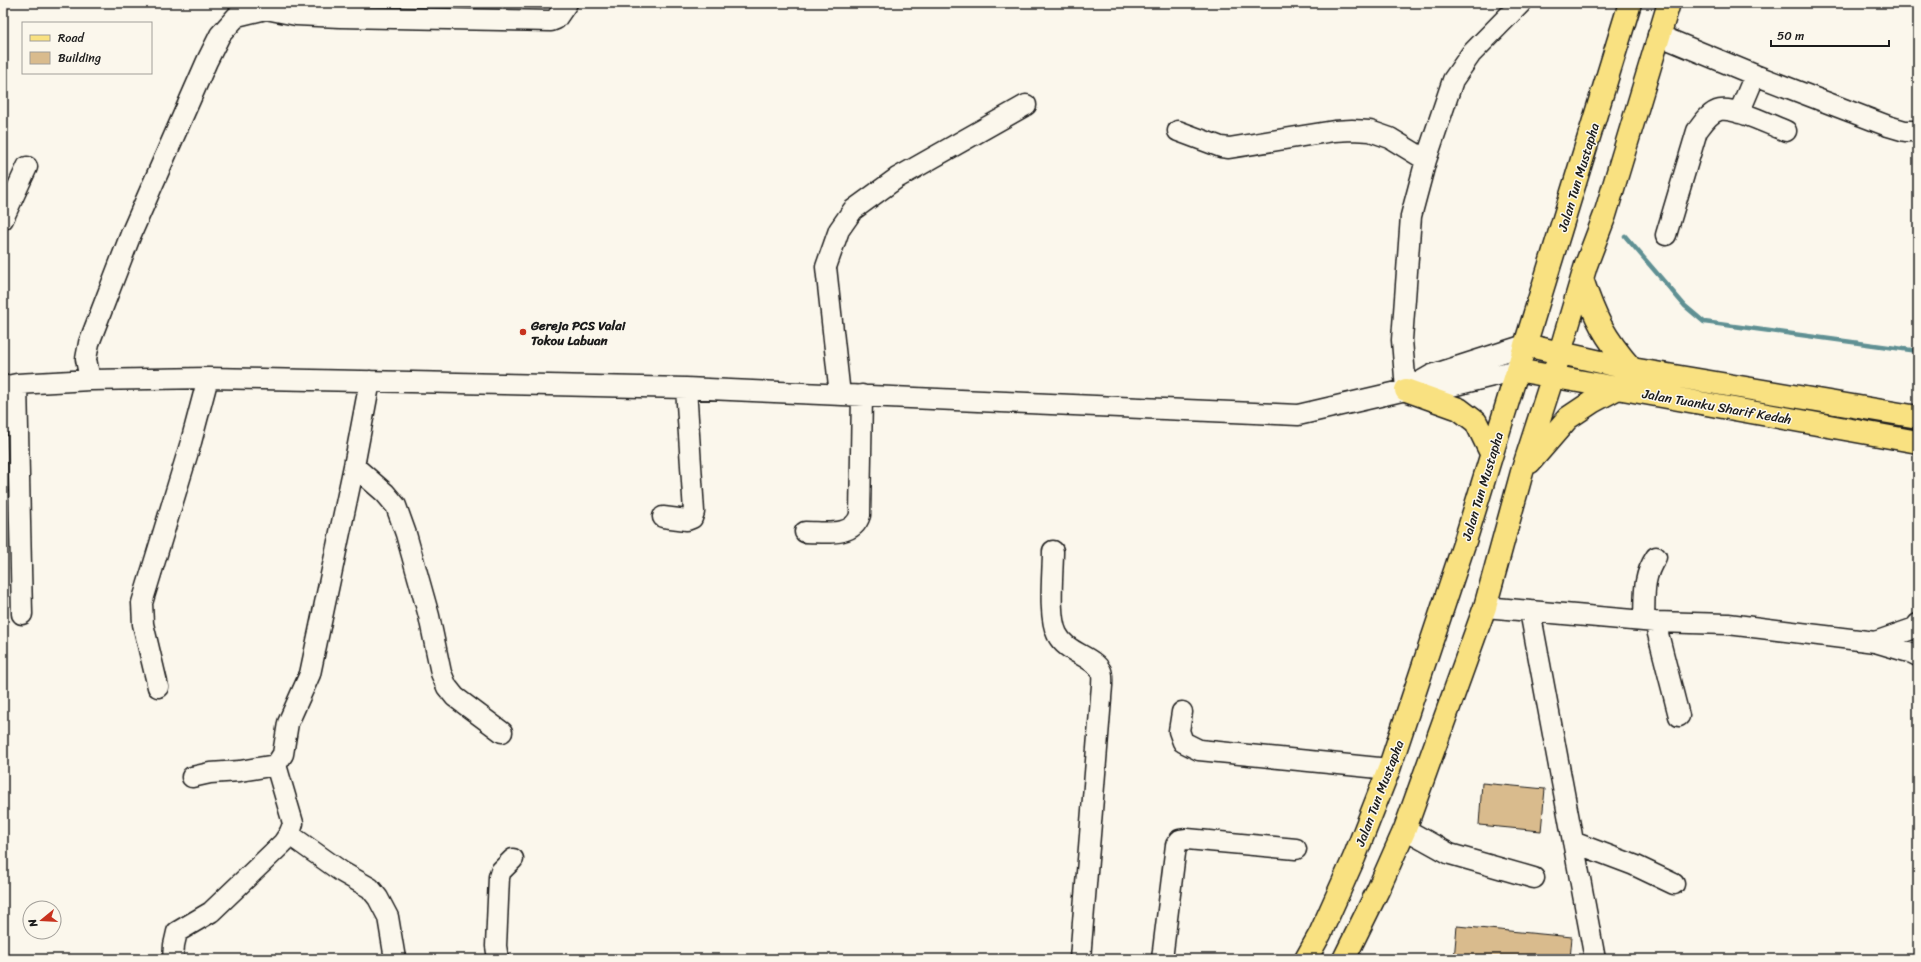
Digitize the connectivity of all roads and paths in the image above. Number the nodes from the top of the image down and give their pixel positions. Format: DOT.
graph roads {
  1 [pos="567,3"];
  2 [pos="1521,3"];
  3 [pos="1630,3"];
  4 [pos="1669,3"];
  5 [pos="1658,35"];
  6 [pos="1755,75"];
  7 [pos="1026,105"];
  8 [pos="1739,113"];
  9 [pos="1178,131"];
  10 [pos="1786,131"];
  11 [pos="1918,131"];
  12 [pos="1426,160"];
  13 [pos="27,167"];
  14 [pos="3,218"];
  15 [pos="1666,235"];
  16 [pos="1584,272"];
  17 [pos="1525,345"];
  18 [pos="1560,351"];
  19 [pos="1632,369"];
  20 [pos="1517,370"];
  21 [pos="1553,376"];
  22 [pos="208,378"];
  23 [pos="90,380"];
  24 [pos="370,381"];
  25 [pos="10,386"];
  26 [pos="686,388"];
  27 [pos="1618,388"];
  28 [pos="1406,390"];
  29 [pos="840,395"];
  30 [pos="862,396"];
  31 [pos="1918,417"];
  32 [pos="1918,442"];
  33 [pos="1492,453"];
  34 [pos="354,466"];
  35 [pos="1522,472"];
  36 [pos="663,517"];
  37 [pos="804,532"];
  38 [pos="1053,551"];
  39 [pos="1656,557"];
  40 [pos="1485,607"];
  41 [pos="1530,611"];
  42 [pos="22,614"];
  43 [pos="1650,621"];
  44 [pos="1918,624"];
  45 [pos="1875,642"];
  46 [pos="1918,656"];
  47 [pos="158,687"];
  48 [pos="1182,712"];
  49 [pos="1679,716"];
  50 [pos="502,732"];
  51 [pos="276,765"];
  52 [pos="1389,769"];
  53 [pos="192,777"];
  54 [pos="1405,829"];
  55 [pos="290,835"];
  56 [pos="1573,842"];
  57 [pos="1296,849"];
  58 [pos="513,859"];
  59 [pos="1534,878"];
  60 [pos="1674,884"];
  61 [pos="172,959"];
  62 [pos="396,959"];
  63 [pos="498,959"];
  64 [pos="1080,959"];
  65 [pos="1162,959"];
  66 [pos="1306,959"];
  67 [pos="1344,959"];
  68 [pos="1595,959"];
  1 -- 23 [label="street"];
  2 -- 12 [label="street"];
  3 -- 17 [label="main road, Jalan Tun Mustapha"];
  4 -- 5 [label="main road"];
  5 -- 6 [label="street"];
  5 -- 16 [label="main road"];
  6 -- 8 [label="street"];
  6 -- 11 [label="street"];
  7 -- 29 [label="street"];
  8 -- 10 [label="street"];
  8 -- 15 [label="street"];
  9 -- 12 [label="street"];
  12 -- 28 [label="street"];
  13 -- 14 [label="street"];
  16 -- 18 [label="main road"];
  16 -- 19 [label="main road"];
  17 -- 18 [label="main road, Jalan Tuanku Sharif Kedah"];
  17 -- 20 [label="main road, Jalan Tun Mustapha"];
  17 -- 28 [label="street"];
  18 -- 19 [label="main road, Jalan Tuanku Sharif Kedah"];
  18 -- 21 [label="main road"];
  19 -- 31 [label="main road, Jalan Tuanku Sharif Kedah"];
  20 -- 21 [label="main road, Jalan Tuanku Sharif Kedah"];
  20 -- 28 [label="street"];
  20 -- 33 [label="main road, Jalan Tun Mustapha"];
  21 -- 27 [label="main road, Jalan Tuanku Sharif Kedah"];
  21 -- 35 [label="main road"];
  22 -- 23 [label="street"];
  22 -- 24 [label="street"];
  22 -- 47 [label="street"];
  23 -- 25 [label="street"];
  24 -- 26 [label="street"];
  24 -- 34 [label="street"];
  25 -- 42 [label="street"];
  26 -- 29 [label="street"];
  26 -- 36 [label="street"];
  27 -- 32 [label="main road, Jalan Tuanku Sharif Kedah"];
  27 -- 35 [label="main road"];
  28 -- 30 [label="street"];
  28 -- 33 [label="main road"];
  29 -- 30 [label="street"];
  30 -- 37 [label="street"];
  33 -- 52 [label="main road, Jalan Tun Mustapha"];
  34 -- 50 [label="street"];
  34 -- 51 [label="street"];
  35 -- 40 [label="main road"];
  38 -- 64 [label="street"];
  39 -- 43 [label="street"];
  40 -- 41 [label="street"];
  40 -- 54 [label="main road"];
  41 -- 43 [label="street"];
  41 -- 56 [label="street"];
  43 -- 45 [label="street"];
  43 -- 49 [label="street"];
  44 -- 45 [label="street"];
  45 -- 46 [label="street"];
  48 -- 52 [label="street"];
  51 -- 53 [label="street"];
  51 -- 55 [label="street"];
  52 -- 66 [label="main road, Jalan Tun Mustapha"];
  54 -- 59 [label="street"];
  54 -- 67 [label="main road"];
  55 -- 61 [label="street"];
  55 -- 62 [label="street"];
  56 -- 60 [label="street"];
  56 -- 68 [label="street"];
  57 -- 65 [label="street"];
  58 -- 63 [label="street"];
}
